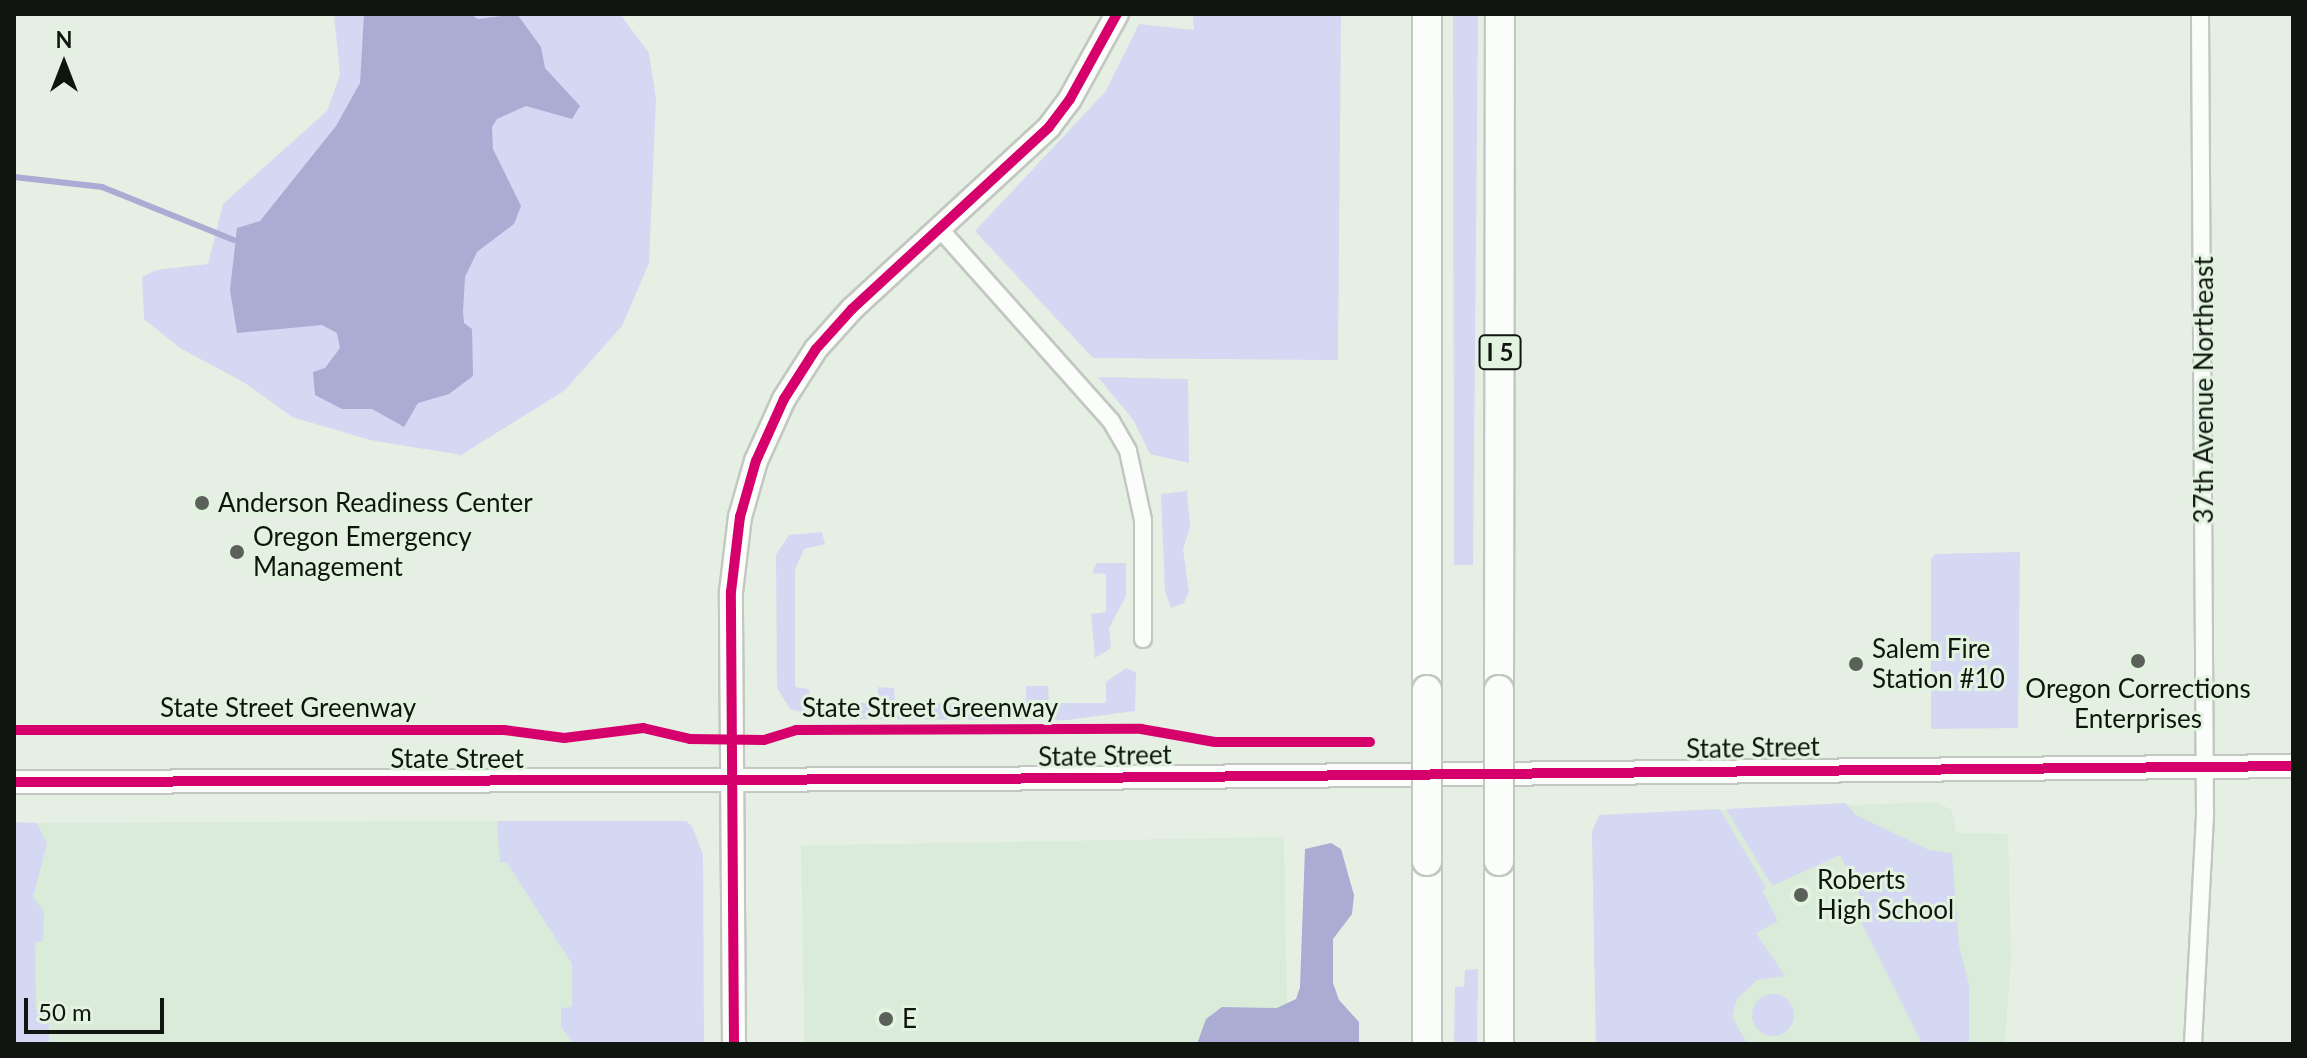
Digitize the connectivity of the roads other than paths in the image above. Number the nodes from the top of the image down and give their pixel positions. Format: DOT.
graph roads {
  1 [pos="1117,14"];
  2 [pos="1427,14"];
  3 [pos="1500,14"];
  4 [pos="2200,14"];
  5 [pos="939,228"];
  6 [pos="1143,639"];
  7 [pos="2204,766"];
  8 [pos="2293,766"];
  9 [pos="733,781"];
  10 [pos="14,782"];
  11 [pos="734,1044"];
  12 [pos="1427,1044"];
  13 [pos="1499,1044"];
  14 [pos="2193,1044"];
  1 -- 5 [label="main road"];
  2 -- 12 [label="highway, bridge"];
  3 -- 13 [label="highway, I 5, bridge"];
  4 -- 7 [label="street, 37th Avenue Northeast"];
  5 -- 6 [label="street"];
  5 -- 9 [label="main road"];
  7 -- 8 [label="main road, State Street"];
  7 -- 9 [label="main road, State Street"];
  7 -- 14 [label="street, 37th Avenue Northeast"];
  9 -- 10 [label="main road, State Street"];
  9 -- 11 [label="main road"];
}
